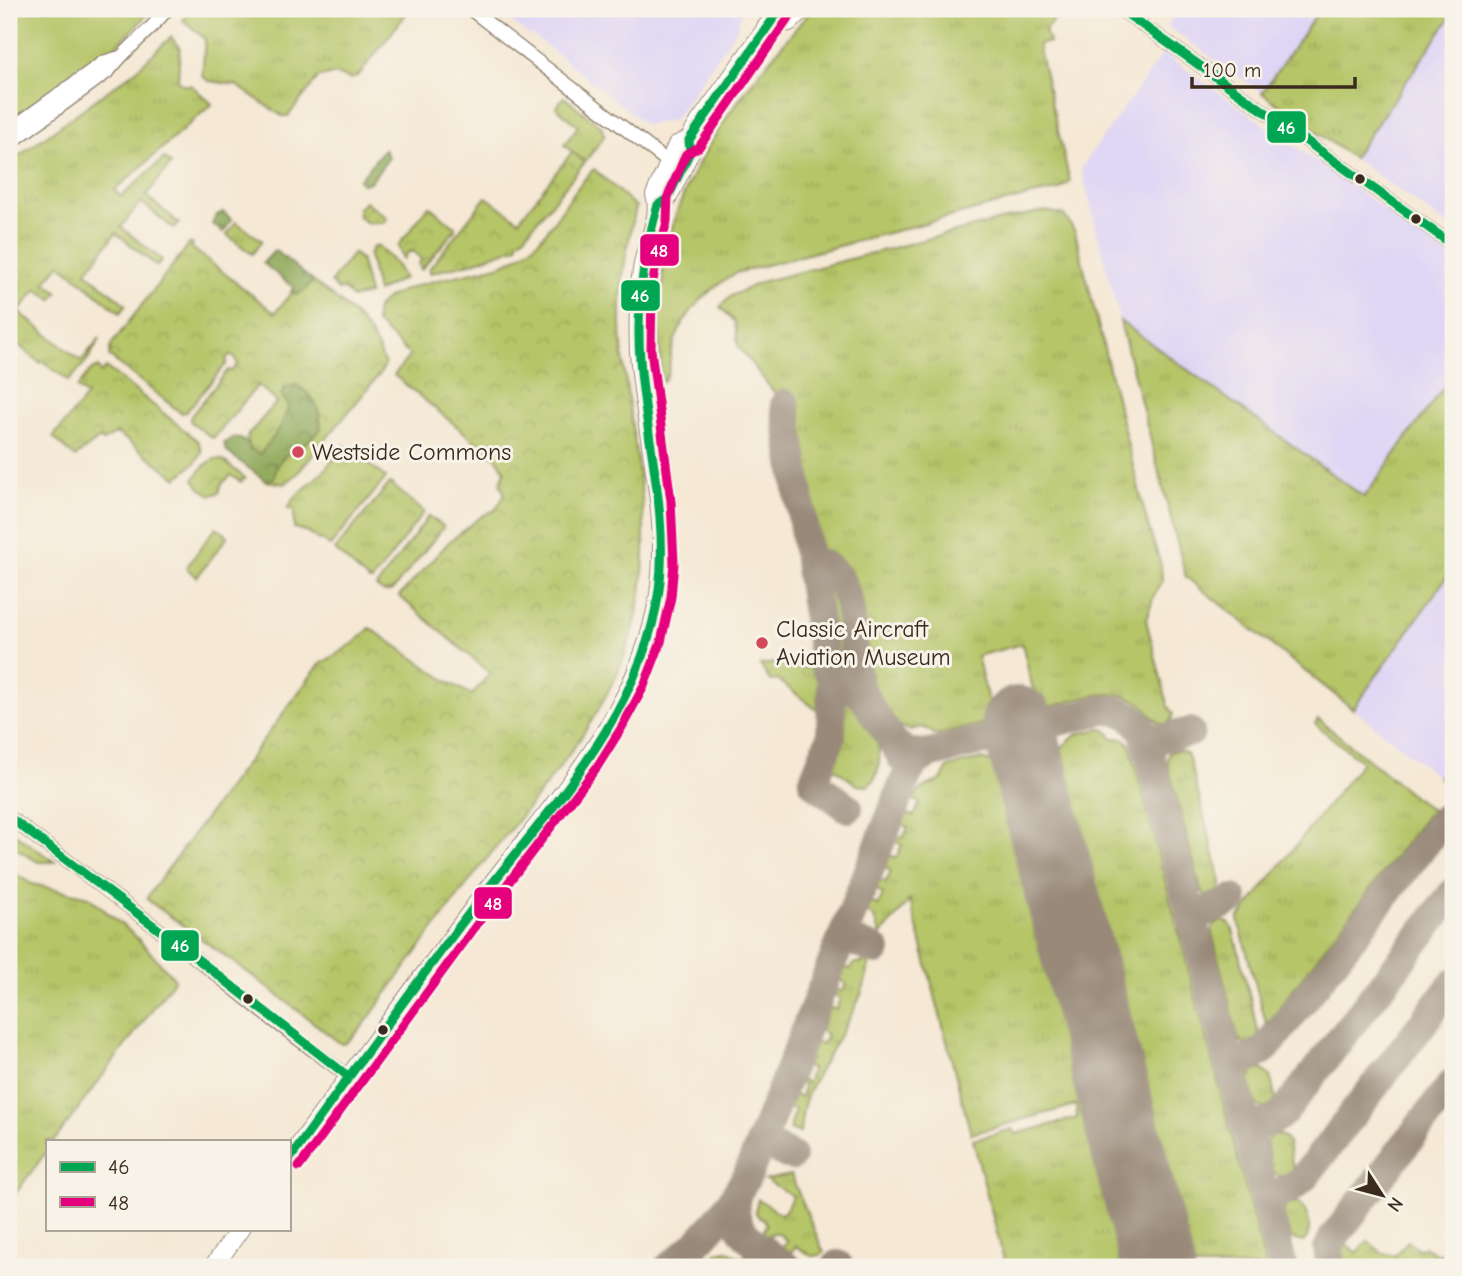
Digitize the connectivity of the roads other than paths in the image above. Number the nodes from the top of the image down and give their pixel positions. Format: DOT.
graph roads {
  1 [pos="167,9"];
  2 [pos="470,9"];
  3 [pos="780,9"];
  4 [pos="802,9"];
  5 [pos="1120,9"];
  6 [pos="766,27"];
  7 [pos="120,57"];
  8 [pos="9,130"];
  9 [pos="688,141"];
  10 [pos="9,144"];
  11 [pos="668,162"];
  12 [pos="658,205"];
  13 [pos="1453,245"];
  14 [pos="9,817"];
  15 [pos="349,1077"];
  16 [pos="290,1159"];
  17 [pos="239,1230"];
  18 [pos="213,1267"];
  1 -- 7 [label="street"];
  2 -- 11 [label="street"];
  3 -- 6 [label="highway"];
  4 -- 6 [label="highway"];
  5 -- 13 [label="street"];
  6 -- 9 [label="highway"];
  7 -- 8 [label="street"];
  7 -- 10 [label="street"];
  9 -- 11 [label="highway"];
  9 -- 12 [label="highway"];
  11 -- 12 [label="highway"];
  12 -- 15 [label="highway"];
  14 -- 15 [label="street"];
  15 -- 16 [label="highway"];
  17 -- 18 [label="highway"];
}
